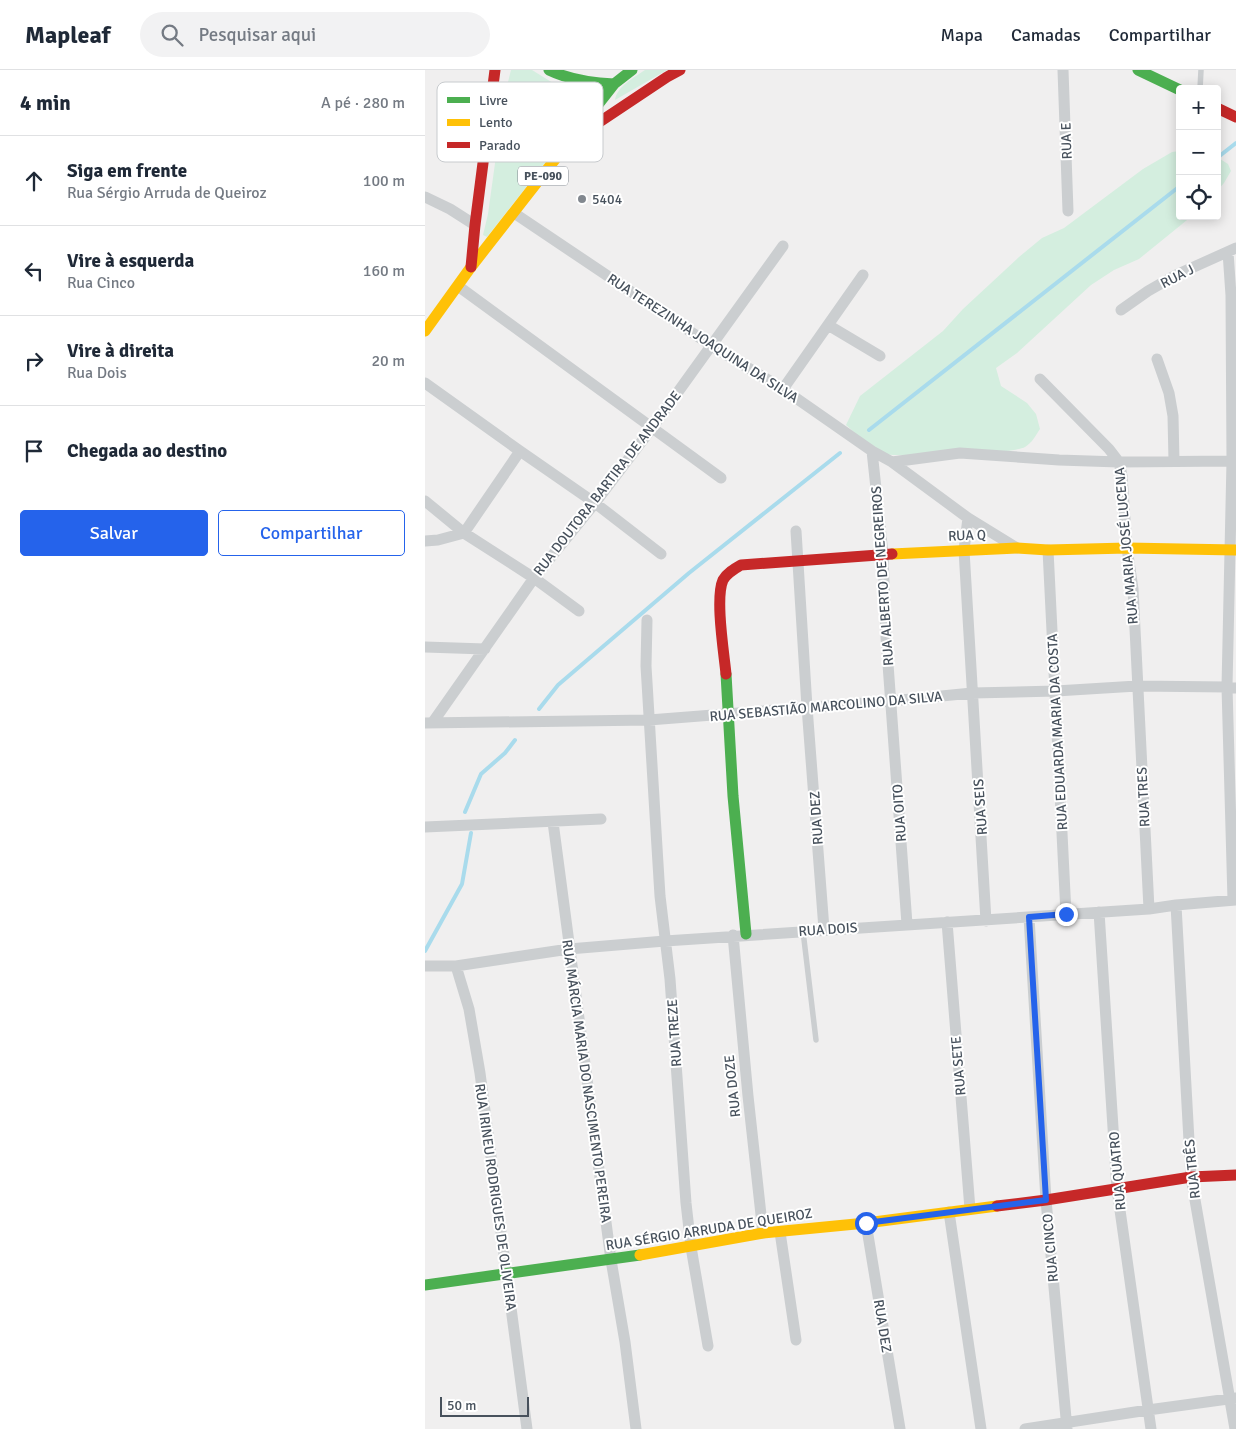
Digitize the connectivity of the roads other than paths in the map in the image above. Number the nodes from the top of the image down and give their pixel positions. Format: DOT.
graph roads {
  1 [pos="549,70"];
  2 [pos="632,70"];
  3 [pos="680,70"];
  4 [pos="1063,70"];
  5 [pos="1138,70"];
  6 [pos="1201,70"];
  7 [pos="584,82"];
  8 [pos="603,84"];
  9 [pos="614,84"];
  10 [pos="1200,85"];
  11 [pos="1176,88"];
  12 [pos="603,98"];
  13 [pos="1221,110"];
  14 [pos="1236,117"];
  15 [pos="603,120"];
  16 [pos="483,162"];
  17 [pos="554,162"];
  18 [pos="425,197"];
  19 [pos="1068,211"];
  20 [pos="514,213"];
  21 [pos="475,225"];
  22 [pos="783,246"];
  23 [pos="1232,250"];
  24 [pos="471,268"];
  25 [pos="863,275"];
  26 [pos="458,286"];
  27 [pos="1233,295"];
  28 [pos="1121,310"];
  29 [pos="828,325"];
  30 [pos="425,331"];
  31 [pos="712,346"];
  32 [pos="880,356"];
  33 [pos="1157,359"];
  34 [pos="1040,379"];
  35 [pos="425,383"];
  36 [pos="783,389"];
  37 [pos="652,428"];
  38 [pos="520,451"];
  39 [pos="872,451"];
  40 [pos="1173,461"];
  41 [pos="1232,461"];
  42 [pos="892,462"];
  43 [pos="1119,462"];
  44 [pos="721,478"];
  45 [pos="425,501"];
  46 [pos="595,503"];
  47 [pos="968,518"];
  48 [pos="796,531"];
  49 [pos="464,533"];
  50 [pos="425,541"];
  51 [pos="1017,548"];
  52 [pos="1127,548"];
  53 [pos="964,550"];
  54 [pos="1048,550"];
  55 [pos="1233,550"];
  56 [pos="661,554"];
  57 [pos="883,554"];
  58 [pos="798,561"];
  59 [pos="534,578"];
  60 [pos="579,612"];
  61 [pos="647,620"];
  62 [pos="425,647"];
  63 [pos="485,649"];
  64 [pos="1137,686"];
  65 [pos="1231,688"];
  66 [pos="1056,691"];
  67 [pos="972,693"];
  68 [pos="891,701"];
  69 [pos="807,707"];
  70 [pos="729,714"];
  71 [pos="649,720"];
  72 [pos="429,722"];
  73 [pos="1234,807"];
  74 [pos="601,819"];
  75 [pos="553,822"];
  76 [pos="425,827"];
  77 [pos="1234,900"];
  78 [pos="1176,905"];
  79 [pos="1149,909"];
  80 [pos="1099,912"];
  81 [pos="1066,914"];
  82 [pos="1029,917"];
  83 [pos="986,921"];
  84 [pos="947,922"];
  85 [pos="907,924"];
  86 [pos="824,929"];
  87 [pos="803,931"];
  88 [pos="746,934"];
  89 [pos="733,935"];
  90 [pos="665,940"];
  91 [pos="569,949"];
  92 [pos="425,966"];
  93 [pos="456,966"];
  94 [pos="816,1040"];
  95 [pos="1236,1176"];
  96 [pos="1191,1177"];
  97 [pos="1117,1189"];
  98 [pos="1046,1200"];
  99 [pos="970,1209"];
  100 [pos="949,1212"];
  101 [pos="866,1223"];
  102 [pos="780,1232"];
  103 [pos="763,1233"];
  104 [pos="691,1247"];
  105 [pos="611,1260"];
  106 [pos="506,1273"];
  107 [pos="425,1286"];
  108 [pos="796,1340"];
  109 [pos="708,1346"];
  110 [pos="1233,1398"];
  111 [pos="1147,1410"];
  112 [pos="1066,1426"];
  113 [pos="527,1429"];
  114 [pos="636,1429"];
  115 [pos="900,1429"];
  116 [pos="981,1429"];
  117 [pos="1025,1429"];
  118 [pos="1151,1429"];
  119 [pos="1235,1429"];
  1 -- 7 [label="street"];
  2 -- 9 [label="street, PE-090"];
  3 -- 15 [label="street, PE-090"];
  4 -- 19 [label="street, RUA E"];
  5 -- 11 [label="street"];
  6 -- 10 [label="lane"];
  8 -- 9 [label="street"];
  9 -- 12 [label="street, PE-090 / PE-090"];
  13 -- 14 [label="street"];
  16 -- 21 [label="street"];
  17 -- 20 [label="street, PE-090 / PE-090"];
  18 -- 21 [label="street"];
  20 -- 24 [label="street, PE-090 / PE-090"];
  20 -- 31 [label="street, RUA TEREZINHA JOAQUINA DA SILVA"];
  21 -- 24 [label="street"];
  22 -- 31 [label="street, RUA DOUTORA BARTIRA DE ANDRADE"];
  23 -- 27 [label="street"];
  23 -- 28 [label="street, RUA J"];
  24 -- 26 [label="street, PE-090"];
  25 -- 29 [label="street"];
  26 -- 30 [label="street, PE-090"];
  26 -- 37 [label="street"];
  27 -- 41 [label="street"];
  29 -- 32 [label="street"];
  29 -- 36 [label="street"];
  31 -- 36 [label="street, RUA TEREZINHA JOAQUINA DA SILVA"];
  31 -- 37 [label="street, RUA DOUTORA BARTIRA DE ANDRADE"];
  33 -- 40 [label="street"];
  34 -- 43 [label="street, RUA MARIA JOSÉ LUCENA"];
  35 -- 38 [label="street"];
  36 -- 39 [label="street, RUA TEREZINHA JOAQUINA DA SILVA"];
  37 -- 44 [label="street"];
  37 -- 46 [label="street, RUA DOUTORA BARTIRA DE ANDRADE"];
  38 -- 46 [label="street"];
  38 -- 49 [label="street"];
  39 -- 42 [label="street, RUA TEREZINHA JOAQUINA DA SILVA"];
  39 -- 57 [label="street, RUA ALBERTO DE NEGREIROS"];
  40 -- 41 [label="street"];
  40 -- 43 [label="street"];
  41 -- 55 [label="street"];
  42 -- 43 [label="street"];
  42 -- 47 [label="street, RUA TEREZINHA JOAQUINA DA SILVA"];
  43 -- 52 [label="street, RUA MARIA JOSÉ LUCENA"];
  45 -- 49 [label="street"];
  46 -- 56 [label="street"];
  46 -- 59 [label="street, RUA DOUTORA BARTIRA DE ANDRADE"];
  47 -- 51 [label="street, RUA TEREZINHA JOAQUINA DA SILVA"];
  47 -- 53 [label="street, RUA SEIS"];
  48 -- 58 [label="street, RUA DEZ"];
  49 -- 50 [label="street"];
  49 -- 59 [label="street"];
  51 -- 53 [label="street, RUA Q"];
  51 -- 54 [label="street, RUA Q"];
  52 -- 54 [label="street, RUA Q"];
  52 -- 55 [label="street, RUA Q"];
  52 -- 64 [label="street, RUA MARIA JOSÉ LUCENA"];
  53 -- 57 [label="street, RUA Q"];
  53 -- 67 [label="street, RUA SEIS"];
  54 -- 66 [label="street, RUA EDUARDA MARIA DA COSTA"];
  55 -- 65 [label="street"];
  57 -- 58 [label="street, RUA Q"];
  57 -- 68 [label="street, RUA ALBERTO DE NEGREIROS"];
  58 -- 69 [label="street, RUA DEZ"];
  58 -- 70 [label="street, RUA Q"];
  59 -- 60 [label="street"];
  59 -- 63 [label="street, RUA DOUTORA BARTIRA DE ANDRADE"];
  61 -- 71 [label="street, RUA TREZE"];
  62 -- 63 [label="street"];
  63 -- 72 [label="street, RUA DOUTORA BARTIRA DE ANDRADE"];
  64 -- 65 [label="street, RUA SEBASTIÃO MARCOLINO DA SILVA"];
  64 -- 66 [label="street, RUA SEBASTIÃO MARCOLINO DA SILVA"];
  64 -- 79 [label="street, RUA TRES"];
  65 -- 73 [label="street"];
  66 -- 67 [label="street, RUA SEBASTIÃO MARCOLINO DA SILVA"];
  66 -- 81 [label="street, RUA EDUARDA MARIA DA COSTA"];
  67 -- 68 [label="street, RUA SEBASTIÃO MARCOLINO DA SILVA"];
  67 -- 83 [label="street, RUA SEIS"];
  68 -- 69 [label="street, RUA SEBASTIÃO MARCOLINO DA SILVA"];
  68 -- 85 [label="street, RUA OITO"];
  69 -- 70 [label="street, RUA SEBASTIÃO MARCOLINO DA SILVA"];
  69 -- 86 [label="street, RUA DEZ"];
  70 -- 71 [label="street, RUA SEBASTIÃO MARCOLINO DA SILVA"];
  70 -- 88 [label="street"];
  71 -- 72 [label="street, RUA SEBASTIÃO MARCOLINO DA SILVA"];
  71 -- 90 [label="street, RUA TREZE"];
  73 -- 77 [label="street"];
  74 -- 75 [label="street"];
  75 -- 76 [label="street"];
  75 -- 91 [label="street, RUA MÁRCIA MARIA DO NASCIMENTO PEREIRA"];
  77 -- 78 [label="street, RUA DOIS"];
  78 -- 79 [label="street, RUA DOIS"];
  78 -- 96 [label="street, RUA TRÊS"];
  79 -- 80 [label="street, RUA DOIS"];
  80 -- 81 [label="street, RUA DOIS"];
  80 -- 97 [label="street, RUA QUATRO"];
  81 -- 82 [label="street, RUA DOIS"];
  82 -- 83 [label="street, RUA DOIS"];
  82 -- 98 [label="street, RUA CINCO"];
  83 -- 84 [label="street, RUA DOIS"];
  84 -- 85 [label="street, RUA DOIS"];
  84 -- 99 [label="street, RUA SETE"];
  85 -- 86 [label="street, RUA DOIS"];
  86 -- 87 [label="street, RUA DOIS"];
  87 -- 88 [label="street, RUA DOIS"];
  87 -- 94 [label="lane"];
  88 -- 89 [label="street, RUA DOIS"];
  89 -- 90 [label="street, RUA DOIS"];
  89 -- 103 [label="street, RUA DOZE"];
  90 -- 91 [label="street, RUA DOIS"];
  90 -- 104 [label="street, RUA TREZE"];
  91 -- 93 [label="street, RUA DOIS"];
  91 -- 105 [label="street, RUA MÁRCIA MARIA DO NASCIMENTO PEREIRA"];
  92 -- 93 [label="street, RUA DOIS"];
  93 -- 106 [label="street, RUA IRINEU RODRIGUES DE OLIVEIRA"];
  95 -- 96 [label="street, RUA SÉRGIO ARRUDA DE QUEIROZ"];
  96 -- 97 [label="street, RUA SÉRGIO ARRUDA DE QUEIROZ"];
  96 -- 110 [label="street, RUA TRÊS"];
  97 -- 98 [label="street, RUA SÉRGIO ARRUDA DE QUEIROZ"];
  97 -- 111 [label="street, RUA QUATRO"];
  98 -- 99 [label="street, RUA SÉRGIO ARRUDA DE QUEIROZ"];
  98 -- 112 [label="street, RUA CINCO"];
  99 -- 100 [label="street, RUA SÉRGIO ARRUDA DE QUEIROZ"];
  100 -- 101 [label="street, RUA SÉRGIO ARRUDA DE QUEIROZ"];
  100 -- 116 [label="street"];
  101 -- 102 [label="street, RUA SÉRGIO ARRUDA DE QUEIROZ"];
  101 -- 115 [label="street, RUA DEZ"];
  102 -- 103 [label="street, RUA SÉRGIO ARRUDA DE QUEIROZ"];
  102 -- 108 [label="street"];
  103 -- 104 [label="street, RUA SÉRGIO ARRUDA DE QUEIROZ"];
  104 -- 105 [label="street, RUA SÉRGIO ARRUDA DE QUEIROZ"];
  104 -- 109 [label="street, RUA TREZE"];
  105 -- 106 [label="street, RUA SÉRGIO ARRUDA DE QUEIROZ"];
  105 -- 114 [label="street, RUA MÁRCIA MARIA DO NASCIMENTO PEREIRA"];
  106 -- 107 [label="street, RUA SÉRGIO ARRUDA DE QUEIROZ"];
  106 -- 113 [label="street, RUA IRINEU RODRIGUES DE OLIVEIRA"];
  110 -- 111 [label="street"];
  110 -- 119 [label="street, RUA TRÊS"];
  111 -- 112 [label="street"];
  111 -- 118 [label="street, RUA QUATRO"];
  112 -- 117 [label="street"];
}
